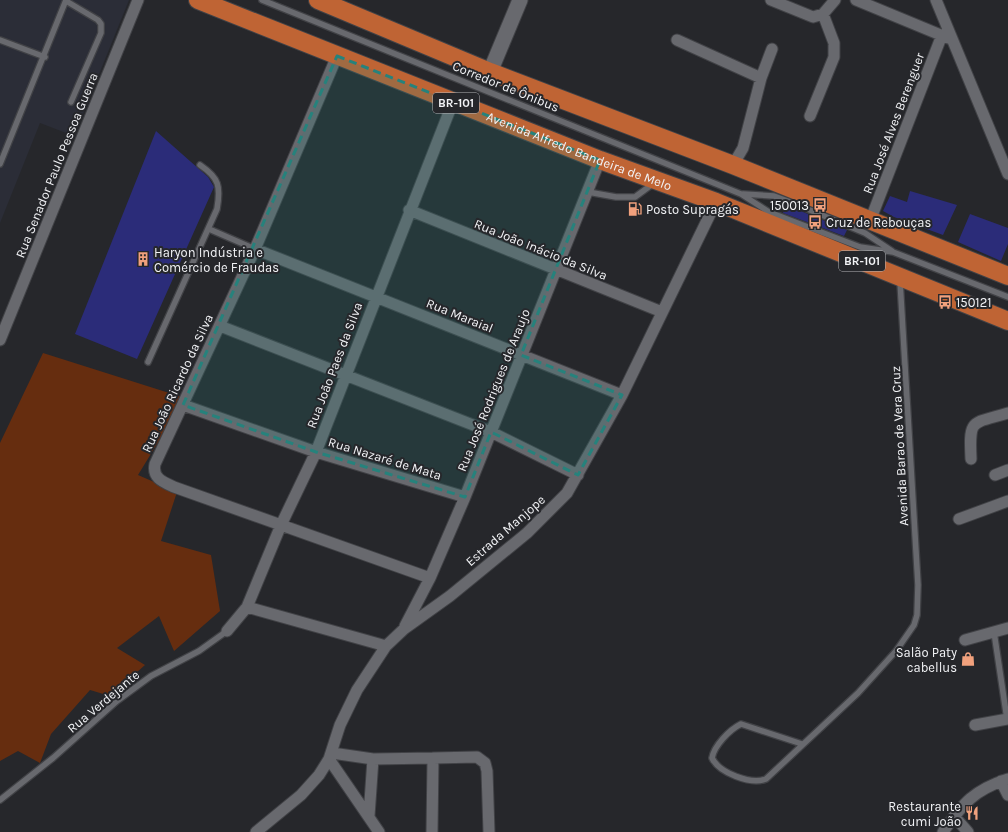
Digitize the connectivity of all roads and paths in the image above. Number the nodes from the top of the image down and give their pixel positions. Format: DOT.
graph roads {
  1 [pos="66,0"];
  2 [pos="138,0"];
  3 [pos="198,0"];
  4 [pos="262,0"];
  5 [pos="319,0"];
  6 [pos="520,0"];
  7 [pos="771,0"];
  8 [pos="835,0"];
  9 [pos="856,0"];
  10 [pos="936,0"];
  11 [pos="823,14"];
  12 [pos="942,35"];
  13 [pos="0,40"];
  14 [pos="677,40"];
  15 [pos="953,40"];
  16 [pos="772,49"];
  17 [pos="337,56"];
  18 [pos="45,57"];
  19 [pos="490,72"];
  20 [pos="761,78"];
  21 [pos="71,102"];
  22 [pos="453,102"];
  23 [pos="810,116"];
  24 [pos="600,160"];
  25 [pos="0,164"];
  26 [pos="200,165"];
  27 [pos="733,165"];
  28 [pos="1008,174"];
  29 [pos="658,180"];
  30 [pos="588,192"];
  31 [pos="741,194"];
  32 [pos="716,202"];
  33 [pos="409,210"];
  34 [pos="870,221"];
  35 [pos="210,229"];
  36 [pos="255,249"];
  37 [pos="894,252"];
  38 [pos="557,271"];
  39 [pos="1008,276"];
  40 [pos="900,277"];
  41 [pos="376,296"];
  42 [pos="1008,297"];
  43 [pos="662,312"];
  44 [pos="1008,321"];
  45 [pos="220,326"];
  46 [pos="0,340"];
  47 [pos="521,355"];
  48 [pos="148,362"];
  49 [pos="345,375"];
  50 [pos="622,395"];
  51 [pos="183,405"];
  52 [pos="1008,413"];
  53 [pos="491,432"];
  54 [pos="316,452"];
  55 [pos="971,459"];
  56 [pos="1008,470"];
  57 [pos="578,475"];
  58 [pos="995,475"];
  59 [pos="465,497"];
  60 [pos="1008,501"];
  61 [pos="959,519"];
  62 [pos="281,525"];
  63 [pos="430,578"];
  64 [pos="247,607"];
  65 [pos="404,628"];
  66 [pos="1008,628"];
  67 [pos="227,631"];
  68 [pos="994,632"];
  69 [pos="965,640"];
  70 [pos="386,646"];
  71 [pos="1008,719"];
  72 [pos="975,725"];
  73 [pos="802,744"];
  74 [pos="330,756"];
  75 [pos="434,758"];
  76 [pos="373,759"];
  77 [pos="1005,780"];
  78 [pos="1008,795"];
  79 [pos="0,800"];
  80 [pos="369,816"];
  81 [pos="954,816"];
  82 [pos="256,832"];
  83 [pos="379,832"];
  84 [pos="432,832"];
  85 [pos="489,832"];
  86 [pos="943,832"];
  87 [pos="968,832"];
  1 -- 18 [label="lane"];
  1 -- 21 [label="lane"];
  2 -- 46 [label="street, Rua Senador Paulo Pessoa Guerra"];
  3 -- 17 [label="highway, Avenida Alfredo Bandeira de Melo / BR-101"];
  4 -- 31 [label="lane, Corredor de Ônibus"];
  5 -- 19 [label="highway"];
  6 -- 19 [label="main road"];
  7 -- 11 [label="street"];
  8 -- 11 [label="street"];
  9 -- 12 [label="street"];
  10 -- 15 [label="street"];
  11 -- 23 [label="street"];
  12 -- 15 [label="street"];
  12 -- 34 [label="street, Rua José Alves Berenguer"];
  13 -- 18 [label="lane"];
  14 -- 20 [label="street"];
  15 -- 28 [label="street"];
  16 -- 20 [label="street"];
  17 -- 22 [label="highway, Avenida Alfredo Bandeira de Melo / BR-101"];
  17 -- 36 [label="street, Rua João Ricardo da Silva"];
  18 -- 25 [label="lane"];
  19 -- 27 [label="highway"];
  20 -- 27 [label="street"];
  22 -- 24 [label="highway, Avenida Alfredo Bandeira de Melo / BR-101"];
  22 -- 33 [label="street, Rua João Paes da Silva"];
  24 -- 29 [label="highway, Avenida Alfredo Bandeira de Melo / BR-101"];
  24 -- 30 [label="street, Rua José Rodrigues de Araujo"];
  26 -- 35 [label="lane"];
  27 -- 34 [label="highway"];
  29 -- 30 [label="lane"];
  29 -- 32 [label="highway, Avenida Alfredo Bandeira de Melo / BR-101"];
  30 -- 38 [label="street, Rua José Rodrigues de Araujo"];
  31 -- 37 [label="lane, Corredor de Ônibus"];
  31 -- 37 [label="lane, Corredor de Ônibus"];
  32 -- 40 [label="highway, BR-101"];
  32 -- 43 [label="street, Estrada Manjope"];
  33 -- 38 [label="street, Rua João Inácio da Silva"];
  33 -- 41 [label="street, Rua João Paes da Silva"];
  34 -- 39 [label="highway"];
  35 -- 36 [label="lane"];
  35 -- 48 [label="lane"];
  36 -- 41 [label="street, Rua Maraial"];
  36 -- 45 [label="street, Rua João Ricardo da Silva"];
  37 -- 42 [label="lane, Corredor de Ônibus"];
  38 -- 43 [label="street, Rua João Inácio da Silva"];
  38 -- 47 [label="street, Rua José Rodrigues de Araujo"];
  40 -- 44 [label="highway, BR-101"];
  40 -- 73 [label="lane, Avenida Barao de Vera Cruz"];
  41 -- 47 [label="street, Rua Maraial"];
  41 -- 49 [label="street, Rua João Paes da Silva"];
  43 -- 50 [label="street, Estrada Manjope"];
  45 -- 49 [label="street"];
  45 -- 51 [label="street, Rua João Ricardo da Silva"];
  47 -- 50 [label="street, Rua Maraial"];
  47 -- 53 [label="street, Rua José Rodrigues de Araujo"];
  49 -- 53 [label="street"];
  49 -- 54 [label="street, Rua João Paes da Silva"];
  50 -- 57 [label="street, Estrada Manjope"];
  51 -- 54 [label="street, Rua Nazaré de Mata"];
  51 -- 62 [label="street, Rua João Ricardo da Silva"];
  52 -- 55 [label="street"];
  53 -- 57 [label="street"];
  53 -- 59 [label="street, Rua José Rodrigues de Araujo"];
  54 -- 59 [label="street, Rua Nazaré de Mata"];
  54 -- 62 [label="street, Rua João Paes da Silva"];
  56 -- 58 [label="street"];
  57 -- 65 [label="street, Estrada Manjope"];
  59 -- 63 [label="street, Rua José Rodrigues de Araujo"];
  60 -- 61 [label="street"];
  62 -- 63 [label="street, Rua João Ricardo da Silva"];
  62 -- 64 [label="street, Rua João Paes da Silva"];
  63 -- 65 [label="street, Rua José Rodrigues de Araujo"];
  64 -- 67 [label="street, Rua João Paes da Silva"];
  64 -- 70 [label="street"];
  65 -- 70 [label="street, Estrada Manjope"];
  66 -- 68 [label="street"];
  67 -- 79 [label="lane, Rua Verdejante"];
  68 -- 69 [label="street"];
  68 -- 71 [label="lane"];
  70 -- 74 [label="street, Estrada Manjope"];
  71 -- 72 [label="street"];
  73 -- 73 [label="lane"];
  74 -- 76 [label="street"];
  74 -- 80 [label="street"];
  74 -- 82 [label="street, Estrada Manjope"];
  75 -- 76 [label="street"];
  75 -- 84 [label="street"];
  75 -- 85 [label="street"];
  76 -- 80 [label="street"];
  77 -- 78 [label="street"];
  77 -- 81 [label="street"];
  80 -- 83 [label="street"];
  81 -- 86 [label="street"];
  81 -- 87 [label="street"];
}
